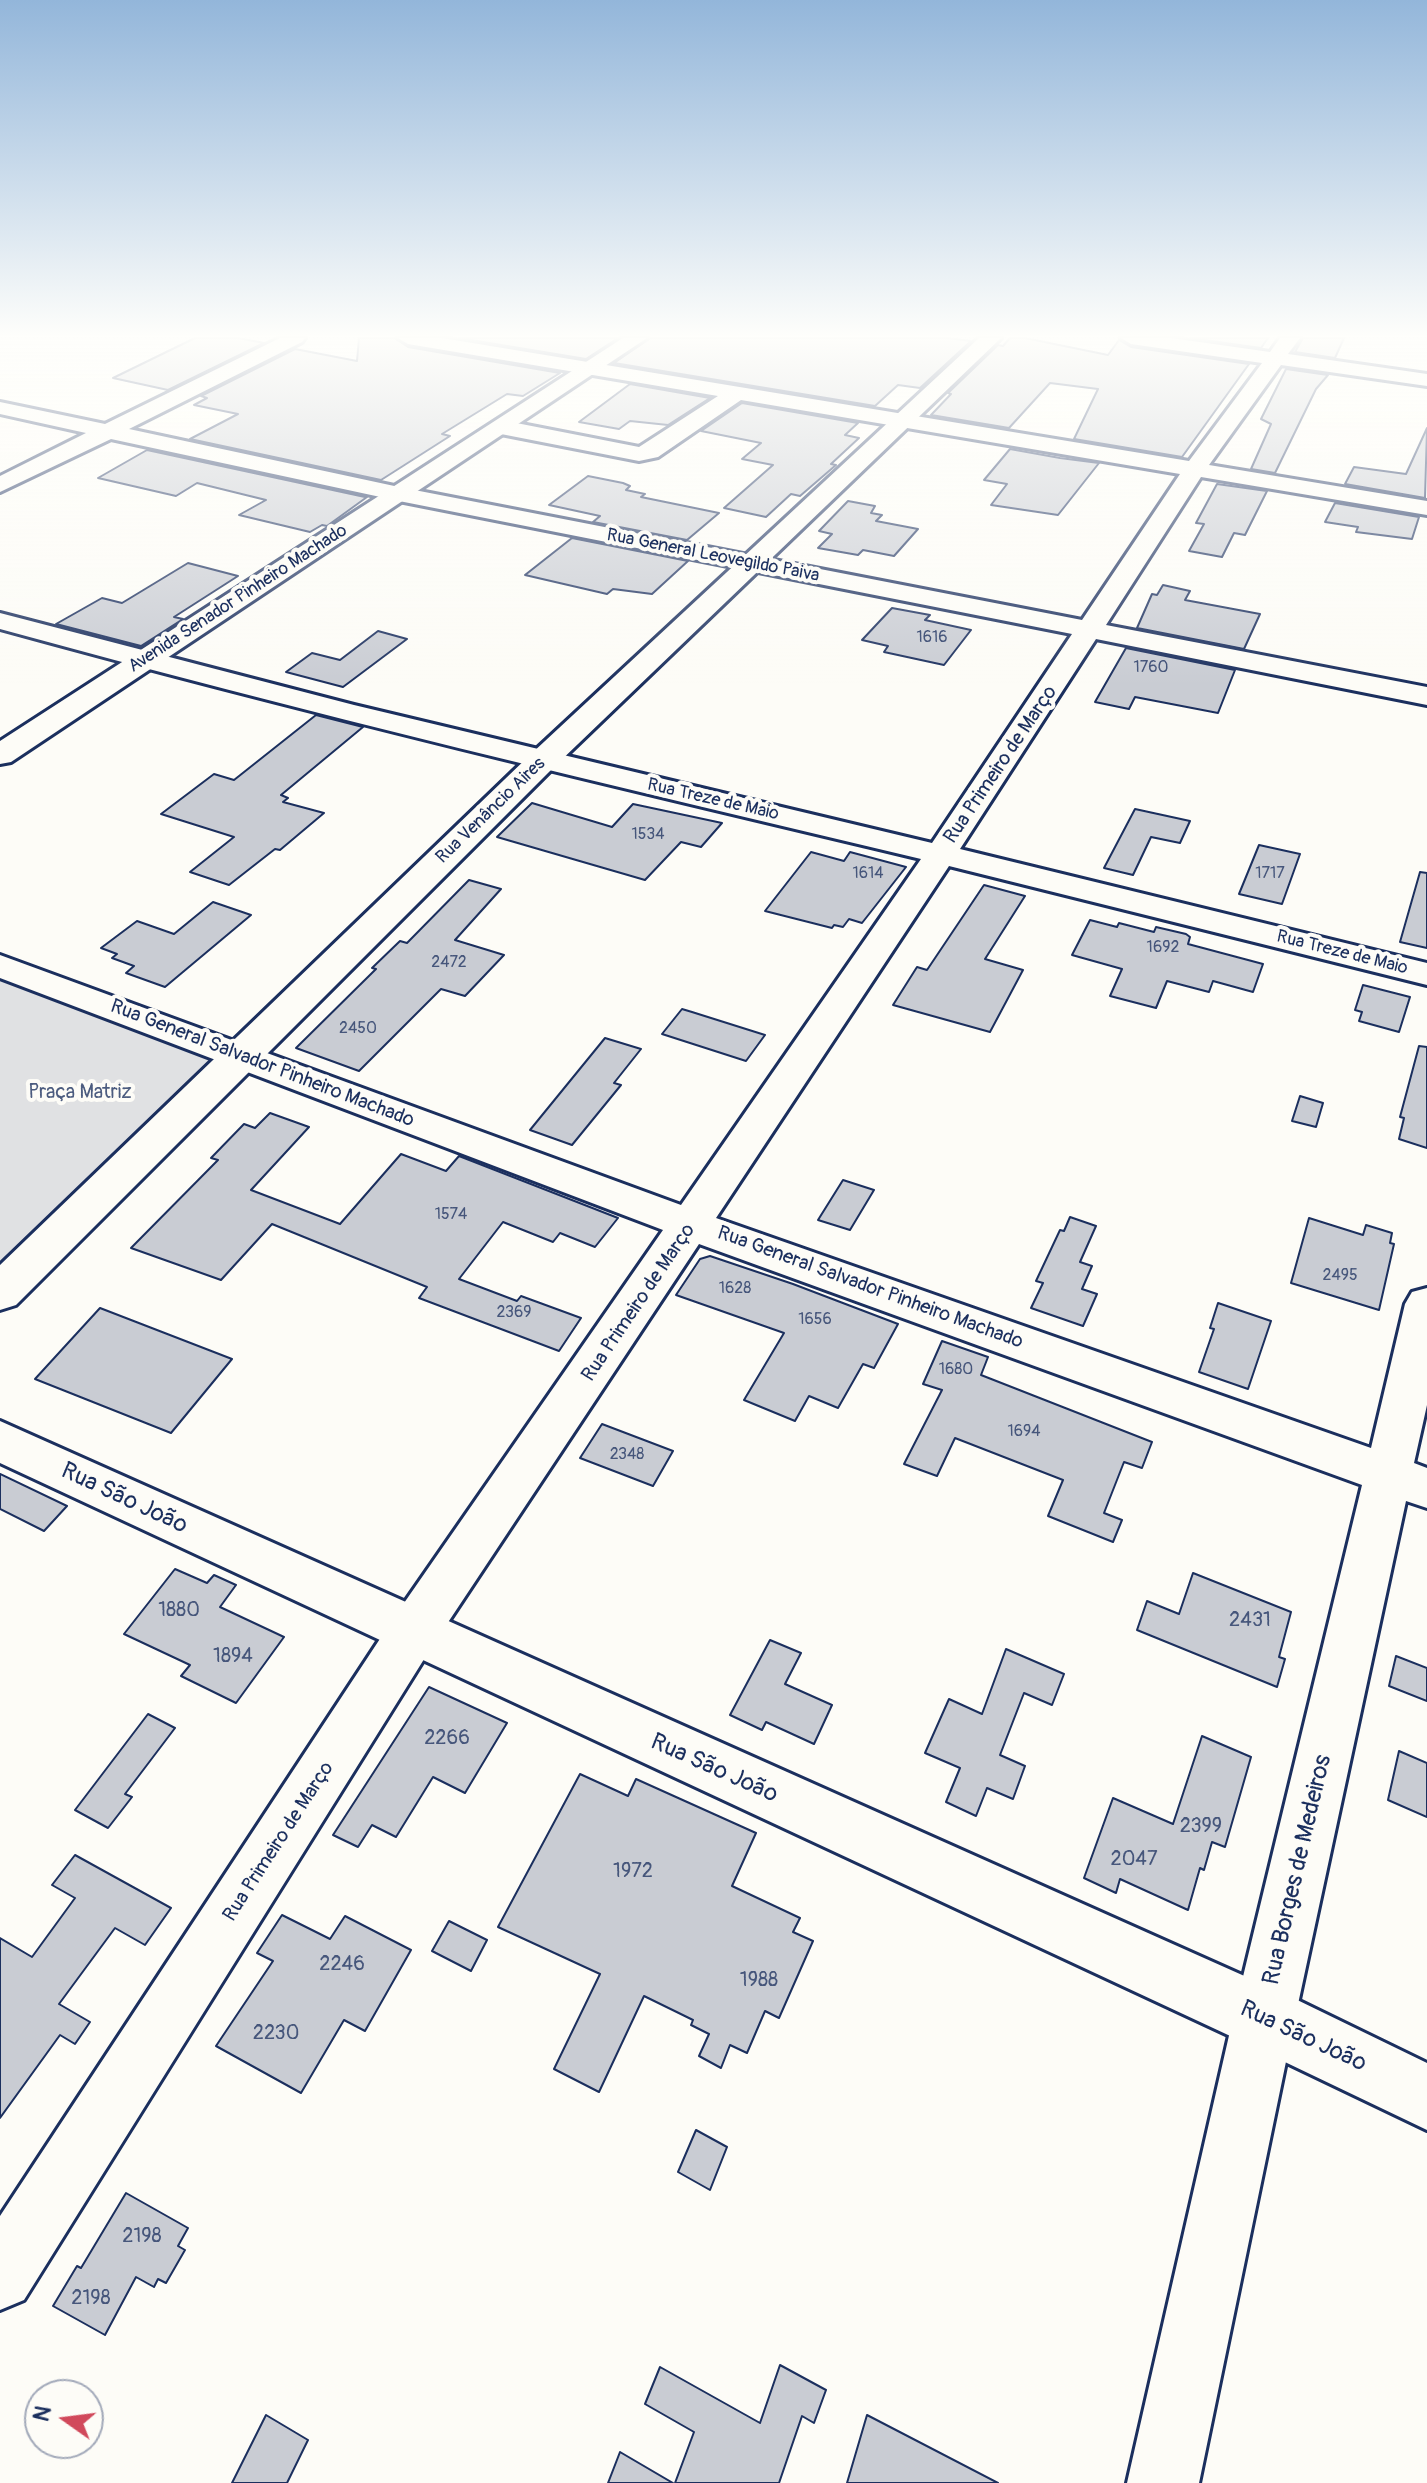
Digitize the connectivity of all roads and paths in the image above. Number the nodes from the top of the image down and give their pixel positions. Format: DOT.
graph roads {
  1 [pos="63,454"];
  2 [pos="211,454"];
  3 [pos="460,454"];
  4 [pos="871,454"];
  5 [pos="1094,454"];
  6 [pos="1206,454"];
  7 [pos="1194,470"];
  8 [pos="0,485"];
  9 [pos="399,494"];
  10 [pos="1427,508"];
  11 [pos="753,564"];
  12 [pos="0,621"];
  13 [pos="1090,631"];
  14 [pos="144,661"];
  15 [pos="1427,696"];
  16 [pos="0,755"];
  17 [pos="542,761"];
  18 [pos="941,854"];
  19 [pos="0,966"];
  20 [pos="1427,974"];
  21 [pos="242,1056"];
  22 [pos="692,1225"];
  23 [pos="0,1293"];
  24 [pos="1427,1304"];
  25 [pos="0,1441"];
  26 [pos="1408,1481"];
  27 [pos="413,1632"];
  28 [pos="1264,2018"];
  29 [pos="1427,2097"];
  30 [pos="0,2276"];
  31 [pos="1163,2483"];
  1 -- 8 [label="street"];
  2 -- 9 [label="street, Rua General Leovegildo Paiva"];
  3 -- 9 [label="main road, Avenida Senador Pinheiro Machado"];
  4 -- 11 [label="main road, Rua Venâncio Aires"];
  5 -- 7 [label="street"];
  6 -- 7 [label="street, Rua Primeiro de Março"];
  7 -- 10 [label="street"];
  7 -- 13 [label="street, Rua Primeiro de Março"];
  9 -- 11 [label="street, Rua General Leovegildo Paiva"];
  9 -- 14 [label="main road, Avenida Senador Pinheiro Machado"];
  11 -- 13 [label="street, Rua General Leovegildo Paiva"];
  11 -- 17 [label="main road, Rua Venâncio Aires"];
  12 -- 14 [label="street, Rua Treze de Maio"];
  13 -- 15 [label="street, Rua General Leovegildo Paiva"];
  13 -- 18 [label="street, Rua Primeiro de Março"];
  14 -- 16 [label="main road, Avenida Senador Pinheiro Machado"];
  14 -- 17 [label="street, Rua Treze de Maio"];
  17 -- 18 [label="street, Rua Treze de Maio"];
  17 -- 21 [label="main road, Rua Venâncio Aires"];
  18 -- 20 [label="street, Rua Treze de Maio"];
  18 -- 22 [label="street, Rua Primeiro de Março"];
  19 -- 21 [label="street, Rua General Salvador Pinheiro Machado"];
  21 -- 22 [label="street, Rua General Salvador Pinheiro Machado"];
  21 -- 23 [label="main road, Rua Venâncio Aires"];
  22 -- 26 [label="street, Rua General Salvador Pinheiro Machado"];
  22 -- 27 [label="street, Rua Primeiro de Março"];
  24 -- 26 [label="street, Rua Borges de Medeiros"];
  25 -- 27 [label="main road, Rua São João"];
  26 -- 28 [label="street, Rua Borges de Medeiros"];
  27 -- 28 [label="main road, Rua São João"];
  27 -- 30 [label="street, Rua Primeiro de Março"];
  28 -- 29 [label="main road, Rua São João"];
  28 -- 31 [label="street, Rua Borges de Medeiros"];
}
